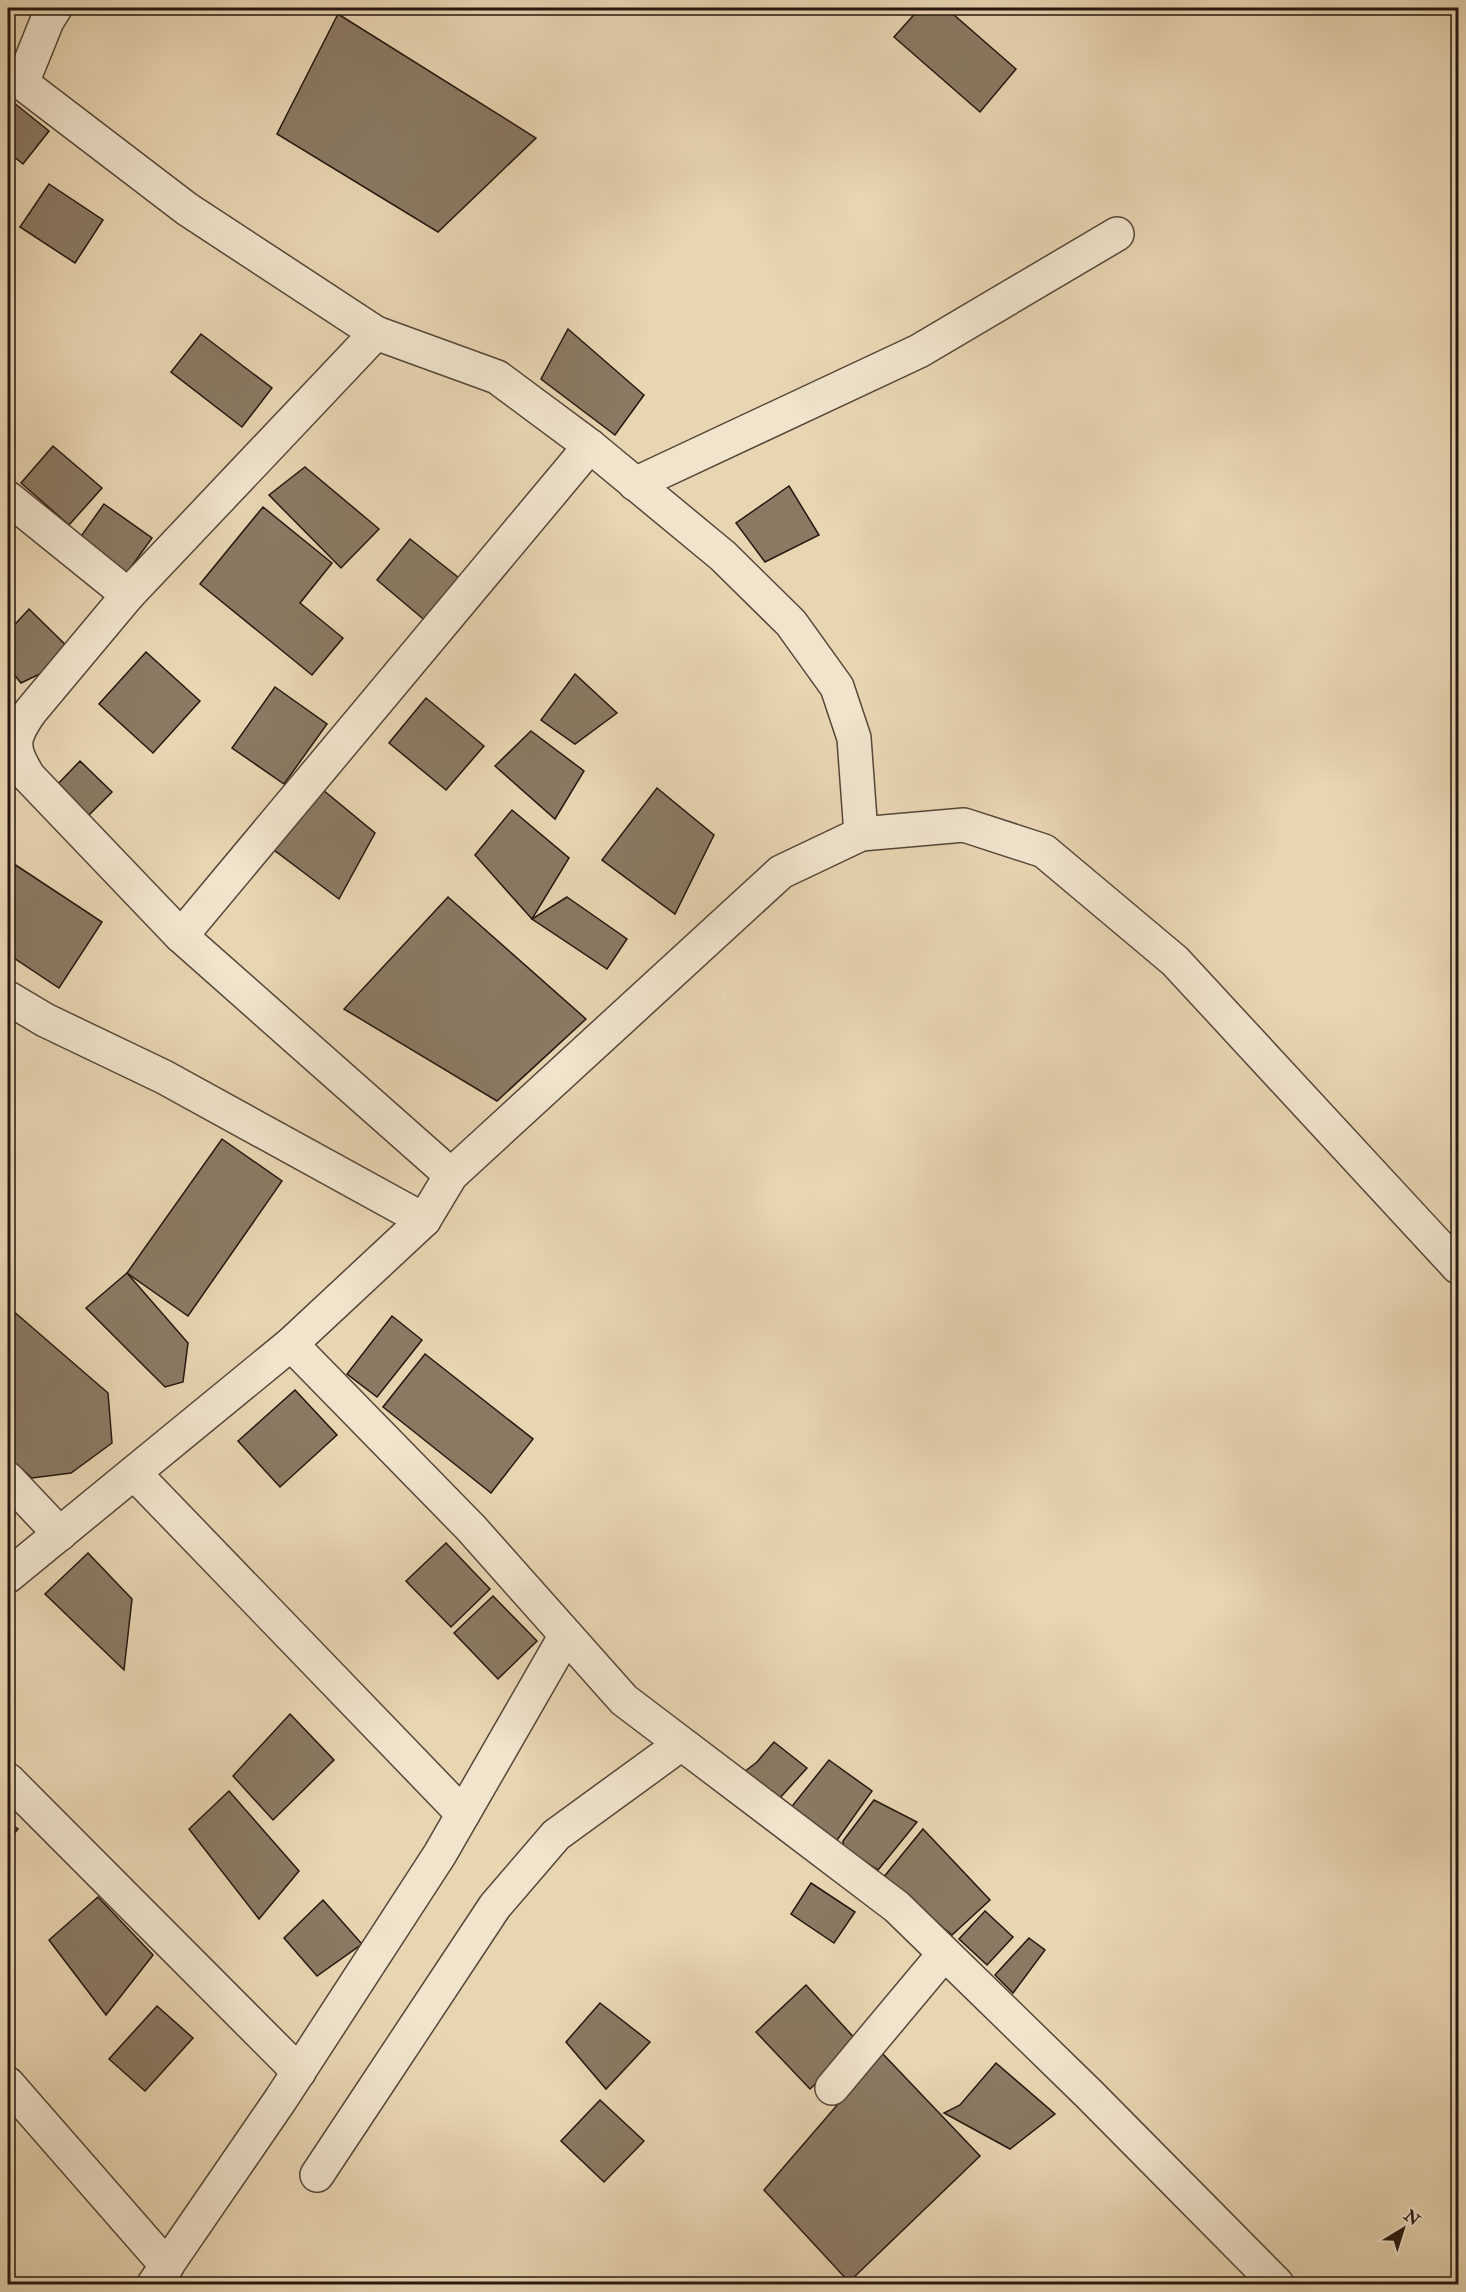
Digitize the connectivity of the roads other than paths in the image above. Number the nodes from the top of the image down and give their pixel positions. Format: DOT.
graph roads {
  1 [pos="42,12"];
  2 [pos="15,81"];
  3 [pos="1117,234"];
  4 [pos="376,333"];
  5 [pos="590,447"];
  6 [pos="635,484"];
  7 [pos="8,498"];
  8 [pos="128,595"];
  9 [pos="861,834"];
  10 [pos="181,936"];
  11 [pos="8,998"];
  12 [pos="451,1175"];
  13 [pos="424,1220"];
  14 [pos="1458,1267"];
  15 [pos="291,1344"];
  16 [pos="134,1473"];
  17 [pos="8,1479"];
  18 [pos="60,1534"];
  19 [pos="8,1576"];
  20 [pos="566,1635"];
  21 [pos="681,1744"];
  22 [pos="8,1780"];
  23 [pos="463,1815"];
  24 [pos="945,1954"];
  25 [pos="299,2072"];
  26 [pos="8,2084"];
  27 [pos="832,2088"];
  28 [pos="317,2175"];
  29 [pos="160,2275"];
  30 [pos="1277,2284"];
  1 -- 2 [label="street"];
  2 -- 4 [label="street"];
  3 -- 6 [label="street"];
  4 -- 5 [label="street"];
  4 -- 8 [label="street"];
  5 -- 6 [label="street"];
  5 -- 10 [label="street"];
  6 -- 9 [label="street"];
  7 -- 8 [label="street"];
  8 -- 10 [label="street"];
  9 -- 12 [label="street"];
  9 -- 14 [label="street"];
  10 -- 12 [label="street"];
  11 -- 13 [label="street"];
  12 -- 13 [label="street"];
  13 -- 15 [label="street"];
  15 -- 16 [label="street"];
  15 -- 20 [label="street"];
  16 -- 18 [label="street"];
  16 -- 23 [label="street"];
  17 -- 18 [label="street"];
  18 -- 19 [label="street"];
  20 -- 21 [label="street"];
  20 -- 23 [label="street"];
  21 -- 24 [label="street"];
  21 -- 28 [label="street"];
  22 -- 25 [label="street"];
  23 -- 25 [label="street"];
  24 -- 27 [label="street"];
  24 -- 30 [label="street"];
  25 -- 29 [label="street"];
  26 -- 29 [label="street"];
}
